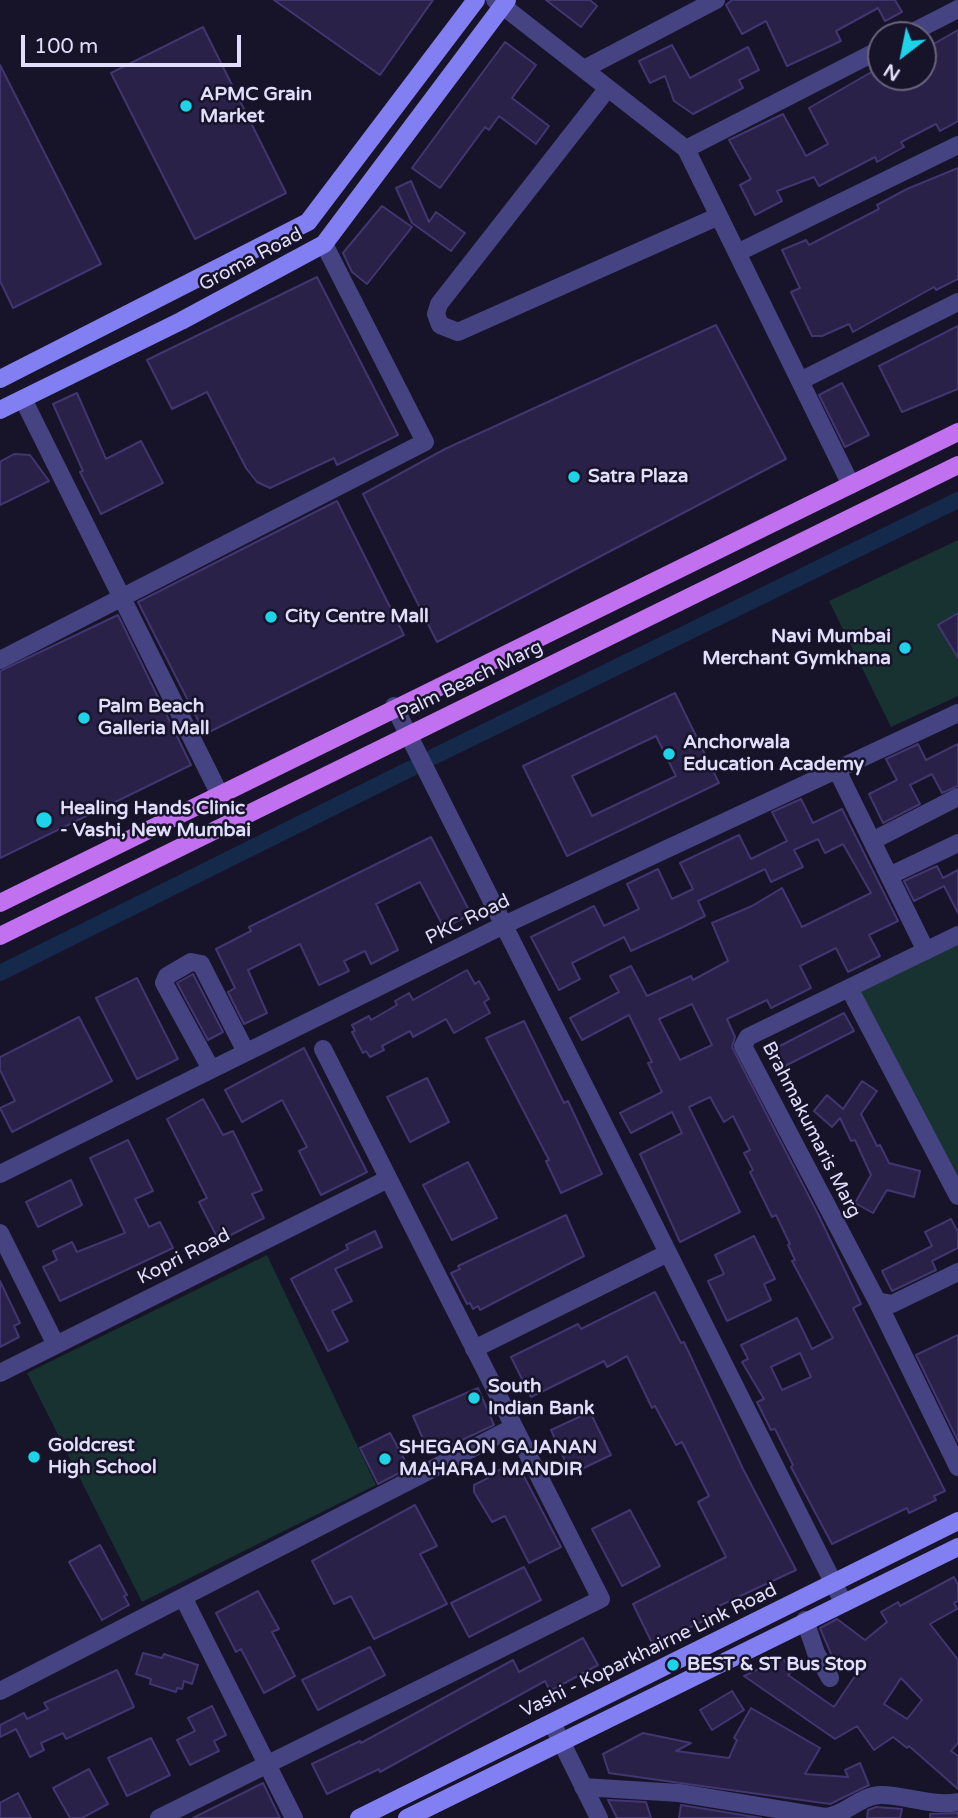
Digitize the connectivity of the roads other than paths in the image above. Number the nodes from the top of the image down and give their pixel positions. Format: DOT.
graph roads {
  1 [pos="475,0"];
  2 [pos="712,1"];
  3 [pos="502,2"];
  4 [pos="958,9"];
  5 [pos="934,21"];
  6 [pos="867,55"];
  7 [pos="584,69"];
  8 [pos="608,88"];
  9 [pos="958,145"];
  10 [pos="686,149"];
  11 [pos="719,216"];
  12 [pos="324,244"];
  13 [pos="737,253"];
  14 [pos="170,293"];
  15 [pos="958,302"];
  16 [pos="181,321"];
  17 [pos="0,379"];
  18 [pos="800,381"];
  19 [pos="23,399"];
  20 [pos="0,410"];
  21 [pos="958,432"];
  22 [pos="958,465"];
  23 [pos="851,485"];
  24 [pos="122,598"];
  25 [pos="0,660"];
  26 [pos="394,706"];
  27 [pos="958,713"];
  28 [pos="408,735"];
  29 [pos="837,770"];
  30 [pos="219,793"];
  31 [pos="958,797"];
  32 [pos="872,841"];
  33 [pos="958,843"];
  34 [pos="889,876"];
  35 [pos="0,903"];
  36 [pos="504,925"];
  37 [pos="958,935"];
  38 [pos="0,936"];
  39 [pos="926,951"];
  40 [pos="849,988"];
  41 [pos="323,1049"];
  42 [pos="246,1052"];
  43 [pos="211,1069"];
  44 [pos="0,1174"];
  45 [pos="388,1179"];
  46 [pos="958,1196"];
  47 [pos="0,1233"];
  48 [pos="668,1253"];
  49 [pos="958,1272"];
  50 [pos="877,1301"];
  51 [pos="56,1345"];
  52 [pos="474,1349"];
  53 [pos="0,1373"];
  54 [pos="514,1427"];
  55 [pos="958,1467"];
  56 [pos="958,1521"];
  57 [pos="958,1547"];
  58 [pos="834,1583"];
  59 [pos="183,1597"];
  60 [pos="843,1602"];
  61 [pos="805,1620"];
  62 [pos="830,1678"];
  63 [pos="0,1691"];
  64 [pos="552,1723"];
  65 [pos="561,1742"];
  66 [pos="267,1765"];
  67 [pos="583,1787"];
  68 [pos="958,1802"];
  69 [pos="159,1818"];
  70 [pos="294,1818"];
  71 [pos="359,1818"];
  72 [pos="407,1818"];
  73 [pos="599,1818"];
  1 -- 14 [label="main road, Groma Road"];
  2 -- 7 [label="street"];
  3 -- 7 [label="street"];
  3 -- 12 [label="main road, Groma Road"];
  4 -- 5 [label="street"];
  6 -- 10 [label="street"];
  7 -- 8 [label="street"];
  8 -- 10 [label="street"];
  8 -- 11 [label="street"];
  9 -- 13 [label="street"];
  10 -- 11 [label="street"];
  11 -- 13 [label="street"];
  12 -- 16 [label="main road, Groma Road"];
  12 -- 24 [label="street"];
  13 -- 18 [label="street"];
  14 -- 16 [label="main road"];
  14 -- 17 [label="main road, Groma Road"];
  15 -- 18 [label="street"];
  16 -- 19 [label="main road, Groma Road"];
  18 -- 23 [label="street"];
  19 -- 20 [label="main road, Groma Road"];
  19 -- 24 [label="street"];
  21 -- 23 [label="main road, Palm Beach Marg"];
  22 -- 28 [label="main road, Palm Beach Marg"];
  23 -- 26 [label="main road, Palm Beach Marg"];
  24 -- 25 [label="street"];
  24 -- 30 [label="street"];
  26 -- 28 [label="street"];
  26 -- 30 [label="main road, Palm Beach Marg"];
  27 -- 29 [label="street, PKC Road"];
  28 -- 36 [label="street"];
  28 -- 38 [label="main road, Palm Beach Marg"];
  29 -- 32 [label="street"];
  29 -- 36 [label="street, PKC Road"];
  30 -- 35 [label="main road, Palm Beach Marg"];
  31 -- 32 [label="street"];
  32 -- 34 [label="street"];
  33 -- 34 [label="street"];
  34 -- 39 [label="street"];
  36 -- 42 [label="street, PKC Road"];
  36 -- 48 [label="street"];
  37 -- 39 [label="street, Brahmakumaris Marg"];
  39 -- 40 [label="street, Brahmakumaris Marg"];
  40 -- 46 [label="street"];
  40 -- 50 [label="street, Brahmakumaris Marg"];
  41 -- 45 [label="street"];
  42 -- 43 [label="street, PKC Road"];
  42 -- 43 [label="street"];
  43 -- 44 [label="street, PKC Road"];
  45 -- 51 [label="street, Kopri Road"];
  45 -- 52 [label="street"];
  47 -- 51 [label="street"];
  48 -- 52 [label="street"];
  48 -- 58 [label="street"];
  49 -- 50 [label="street"];
  50 -- 55 [label="street, Brahmakumaris Marg"];
  51 -- 53 [label="street, Kopri Road"];
  52 -- 54 [label="street"];
  54 -- 59 [label="street"];
  54 -- 66 [label="street"];
  56 -- 58 [label="main road, Vashi - Koparkhairne Link Road"];
  57 -- 60 [label="main road"];
  58 -- 60 [label="street"];
  58 -- 64 [label="main road, Vashi - Koparkhairne Link Road"];
  59 -- 63 [label="street"];
  59 -- 66 [label="street"];
  60 -- 61 [label="main road"];
  61 -- 62 [label="street"];
  61 -- 65 [label="main road"];
  64 -- 65 [label="street"];
  64 -- 71 [label="main road, Vashi - Koparkhairne Link Road"];
  65 -- 67 [label="street"];
  65 -- 72 [label="main road"];
  66 -- 69 [label="street"];
  66 -- 70 [label="street"];
  67 -- 68 [label="street"];
  67 -- 73 [label="street"];
}
